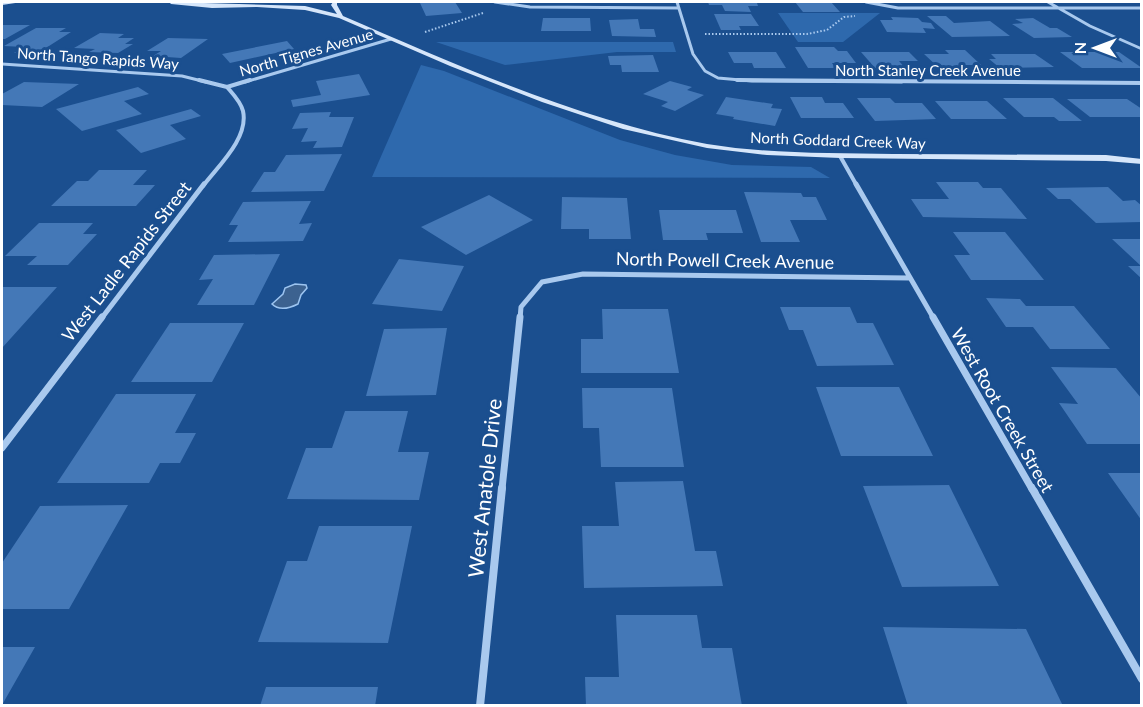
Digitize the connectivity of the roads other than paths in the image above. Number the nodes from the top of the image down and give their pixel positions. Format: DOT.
graph roads {
  1 [pos="19,2"];
  2 [pos="171,2"];
  3 [pos="289,2"];
  4 [pos="335,2"];
  5 [pos="677,2"];
  6 [pos="866,2"];
  7 [pos="1048,2"];
  8 [pos="2,3"];
  9 [pos="496,3"];
  10 [pos="255,5"];
  11 [pos="679,8"];
  12 [pos="1059,8"];
  13 [pos="1142,8"];
  14 [pos="341,17"];
  15 [pos="391,39"];
  16 [pos="1142,49"];
  17 [pos="2,64"];
  18 [pos="1142,83"];
  19 [pos="227,87"];
  20 [pos="840,156"];
  21 [pos="1142,162"];
  22 [pos="909,278"];
  23 [pos="542,282"];
  24 [pos="2,448"];
  25 [pos="1142,679"];
  26 [pos="480,705"];
  1 -- 8 [label="street"];
  2 -- 10 [label="street"];
  3 -- 10 [label="street"];
  4 -- 14 [label="street"];
  5 -- 11 [label="street"];
  6 -- 12 [label="street"];
  7 -- 12 [label="street"];
  9 -- 11 [label="street"];
  10 -- 14 [label="street, North Goddard Creek Way"];
  11 -- 18 [label="street, North Stanley Creek Avenue"];
  12 -- 13 [label="street"];
  12 -- 16 [label="street"];
  14 -- 15 [label="street, North Goddard Creek Way"];
  15 -- 19 [label="street, North Tignes Avenue"];
  15 -- 20 [label="street, North Goddard Creek Way"];
  17 -- 19 [label="street, North Tango Rapids Way"];
  19 -- 24 [label="street, West Ladle Rapids Street"];
  20 -- 21 [label="street, North Goddard Creek Way"];
  20 -- 22 [label="street, West Root Creek Street"];
  22 -- 23 [label="street, North Powell Creek Avenue"];
  22 -- 25 [label="street, West Root Creek Street"];
  23 -- 26 [label="street, West Anatole Drive"];
}
